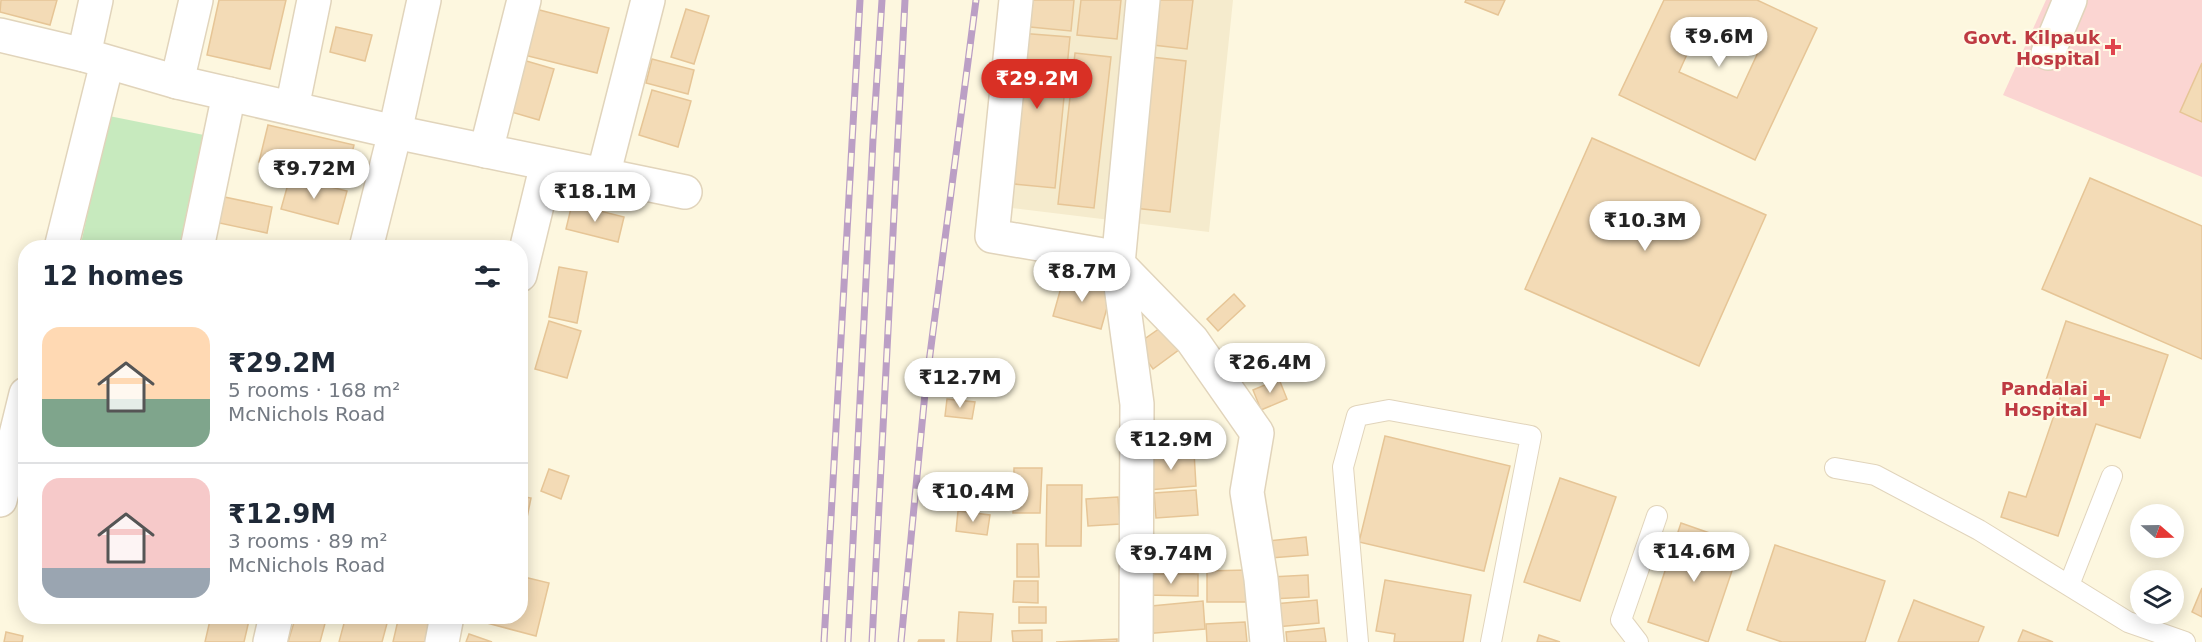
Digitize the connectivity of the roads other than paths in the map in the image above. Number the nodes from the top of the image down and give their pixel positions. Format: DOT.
graph roads {
  1 [pos="96,0"];
  2 [pos="196,0"];
  3 [pos="314,0"];
  4 [pos="424,0"];
  5 [pos="524,0"];
  6 [pos="648,0"];
  7 [pos="1016,0"];
  8 [pos="1143,0"];
  9 [pos="2070,0"];
  10 [pos="0,35"];
  11 [pos="2048,53"];
  12 [pos="95,59"];
  13 [pos="177,82"];
  14 [pos="229,94"];
  15 [pos="292,108"];
  16 [pos="395,132"];
  17 [pos="486,151"];
  18 [pos="547,164"];
  19 [pos="603,176"];
  20 [pos="685,192"];
  21 [pos="63,240"];
  22 [pos="199,240"];
  23 [pos="368,240"];
  24 [pos="528,242"];
  25 [pos="1118,264"];
  26 [pos="18,433"];
  27 [pos="1835,468"];
  28 [pos="2112,476"];
  29 [pos="0,500"];
  30 [pos="1657,516"];
  31 [pos="2068,585"];
  32 [pos="274,624"];
  33 [pos="445,624"];
  34 [pos="270,642"];
  35 [pos="442,642"];
  36 [pos="1136,642"];
  37 [pos="1267,642"];
  38 [pos="1358,642"];
  39 [pos="1491,642"];
  40 [pos="1638,642"];
  41 [pos="2185,642"];
  1 -- 12 [label="street"];
  2 -- 13 [label="street"];
  3 -- 15 [label="street"];
  4 -- 16 [label="street"];
  5 -- 17 [label="street"];
  6 -- 19 [label="street"];
  7 -- 25 [label="street"];
  8 -- 25 [label="street"];
  9 -- 11 [label="street"];
  10 -- 12 [label="street"];
  12 -- 13 [label="street"];
  12 -- 21 [label="street"];
  13 -- 14 [label="street"];
  14 -- 15 [label="street"];
  14 -- 22 [label="street"];
  15 -- 16 [label="street"];
  16 -- 17 [label="street"];
  16 -- 23 [label="street"];
  17 -- 18 [label="street"];
  18 -- 19 [label="street"];
  18 -- 24 [label="street"];
  19 -- 20 [label="street"];
  25 -- 36 [label="street"];
  25 -- 37 [label="street"];
  26 -- 29 [label="street"];
  27 -- 31 [label="lane"];
  28 -- 31 [label="lane"];
  30 -- 40 [label="lane"];
  31 -- 41 [label="lane"];
  32 -- 34 [label="street"];
  33 -- 35 [label="street"];
  38 -- 39 [label="lane"];
}
